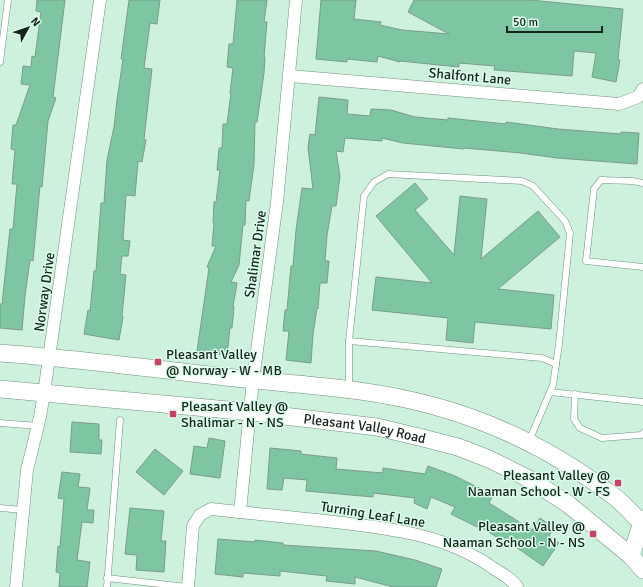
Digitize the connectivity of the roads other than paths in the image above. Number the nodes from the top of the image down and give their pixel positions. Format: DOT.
graph roads {
  1 [pos="8,0"];
  2 [pos="100,0"];
  3 [pos="296,0"];
  4 [pos="0,62"];
  5 [pos="290,76"];
  6 [pos="643,88"];
  7 [pos="643,183"];
  8 [pos="643,267"];
  9 [pos="349,341"];
  10 [pos="0,353"];
  11 [pos="49,357"];
  12 [pos="556,364"];
  13 [pos="253,380"];
  14 [pos="0,389"];
  15 [pos="349,390"];
  16 [pos="550,392"];
  17 [pos="44,393"];
  18 [pos="575,394"];
  19 [pos="643,402"];
  20 [pos="250,412"];
  21 [pos="120,420"];
  22 [pos="0,422"];
  23 [pos="38,426"];
  24 [pos="643,433"];
  25 [pos="528,443"];
  26 [pos="0,508"];
  27 [pos="23,510"];
  28 [pos="240,512"];
  29 [pos="642,522"];
  30 [pos="637,552"];
  31 [pos="643,570"];
  32 [pos="107,578"];
  33 [pos="16,587"];
  34 [pos="107,587"];
  35 [pos="187,587"];
  36 [pos="517,587"];
  1 -- 4 [label="lane"];
  2 -- 11 [label="street, Norway Drive"];
  3 -- 5 [label="street, Shalimar Drive"];
  5 -- 6 [label="street, Shalfont Lane"];
  5 -- 13 [label="street, Shalimar Drive"];
  7 -- 8 [label="lane"];
  9 -- 12 [label="lane"];
  9 -- 12 [label="lane"];
  9 -- 15 [label="lane"];
  10 -- 11 [label="main road"];
  11 -- 13 [label="main road"];
  11 -- 17 [label="street, Norway Drive"];
  12 -- 16 [label="lane"];
  13 -- 15 [label="main road"];
  13 -- 20 [label="street, Shalimar Drive"];
  14 -- 17 [label="main road, Pleasant Valley Road"];
  15 -- 25 [label="main road"];
  16 -- 18 [label="lane"];
  16 -- 25 [label="lane"];
  17 -- 20 [label="main road, Pleasant Valley Road"];
  17 -- 23 [label="street, Norway Drive"];
  18 -- 19 [label="lane"];
  18 -- 24 [label="lane"];
  20 -- 28 [label="street, Shalimar Drive"];
  20 -- 30 [label="main road, Pleasant Valley Road"];
  21 -- 32 [label="lane"];
  22 -- 23 [label="lane"];
  23 -- 27 [label="street, Norway Drive"];
  25 -- 29 [label="main road"];
  26 -- 27 [label="lane"];
  27 -- 33 [label="street, Norway Drive"];
  28 -- 35 [label="street, Turning Leaf Lane"];
  28 -- 36 [label="street, Turning Leaf Lane"];
  29 -- 30 [label="main road"];
  30 -- 31 [label="main road, Pleasant Valley Road"];
  32 -- 34 [label="lane"];
  32 -- 35 [label="lane"];
}
